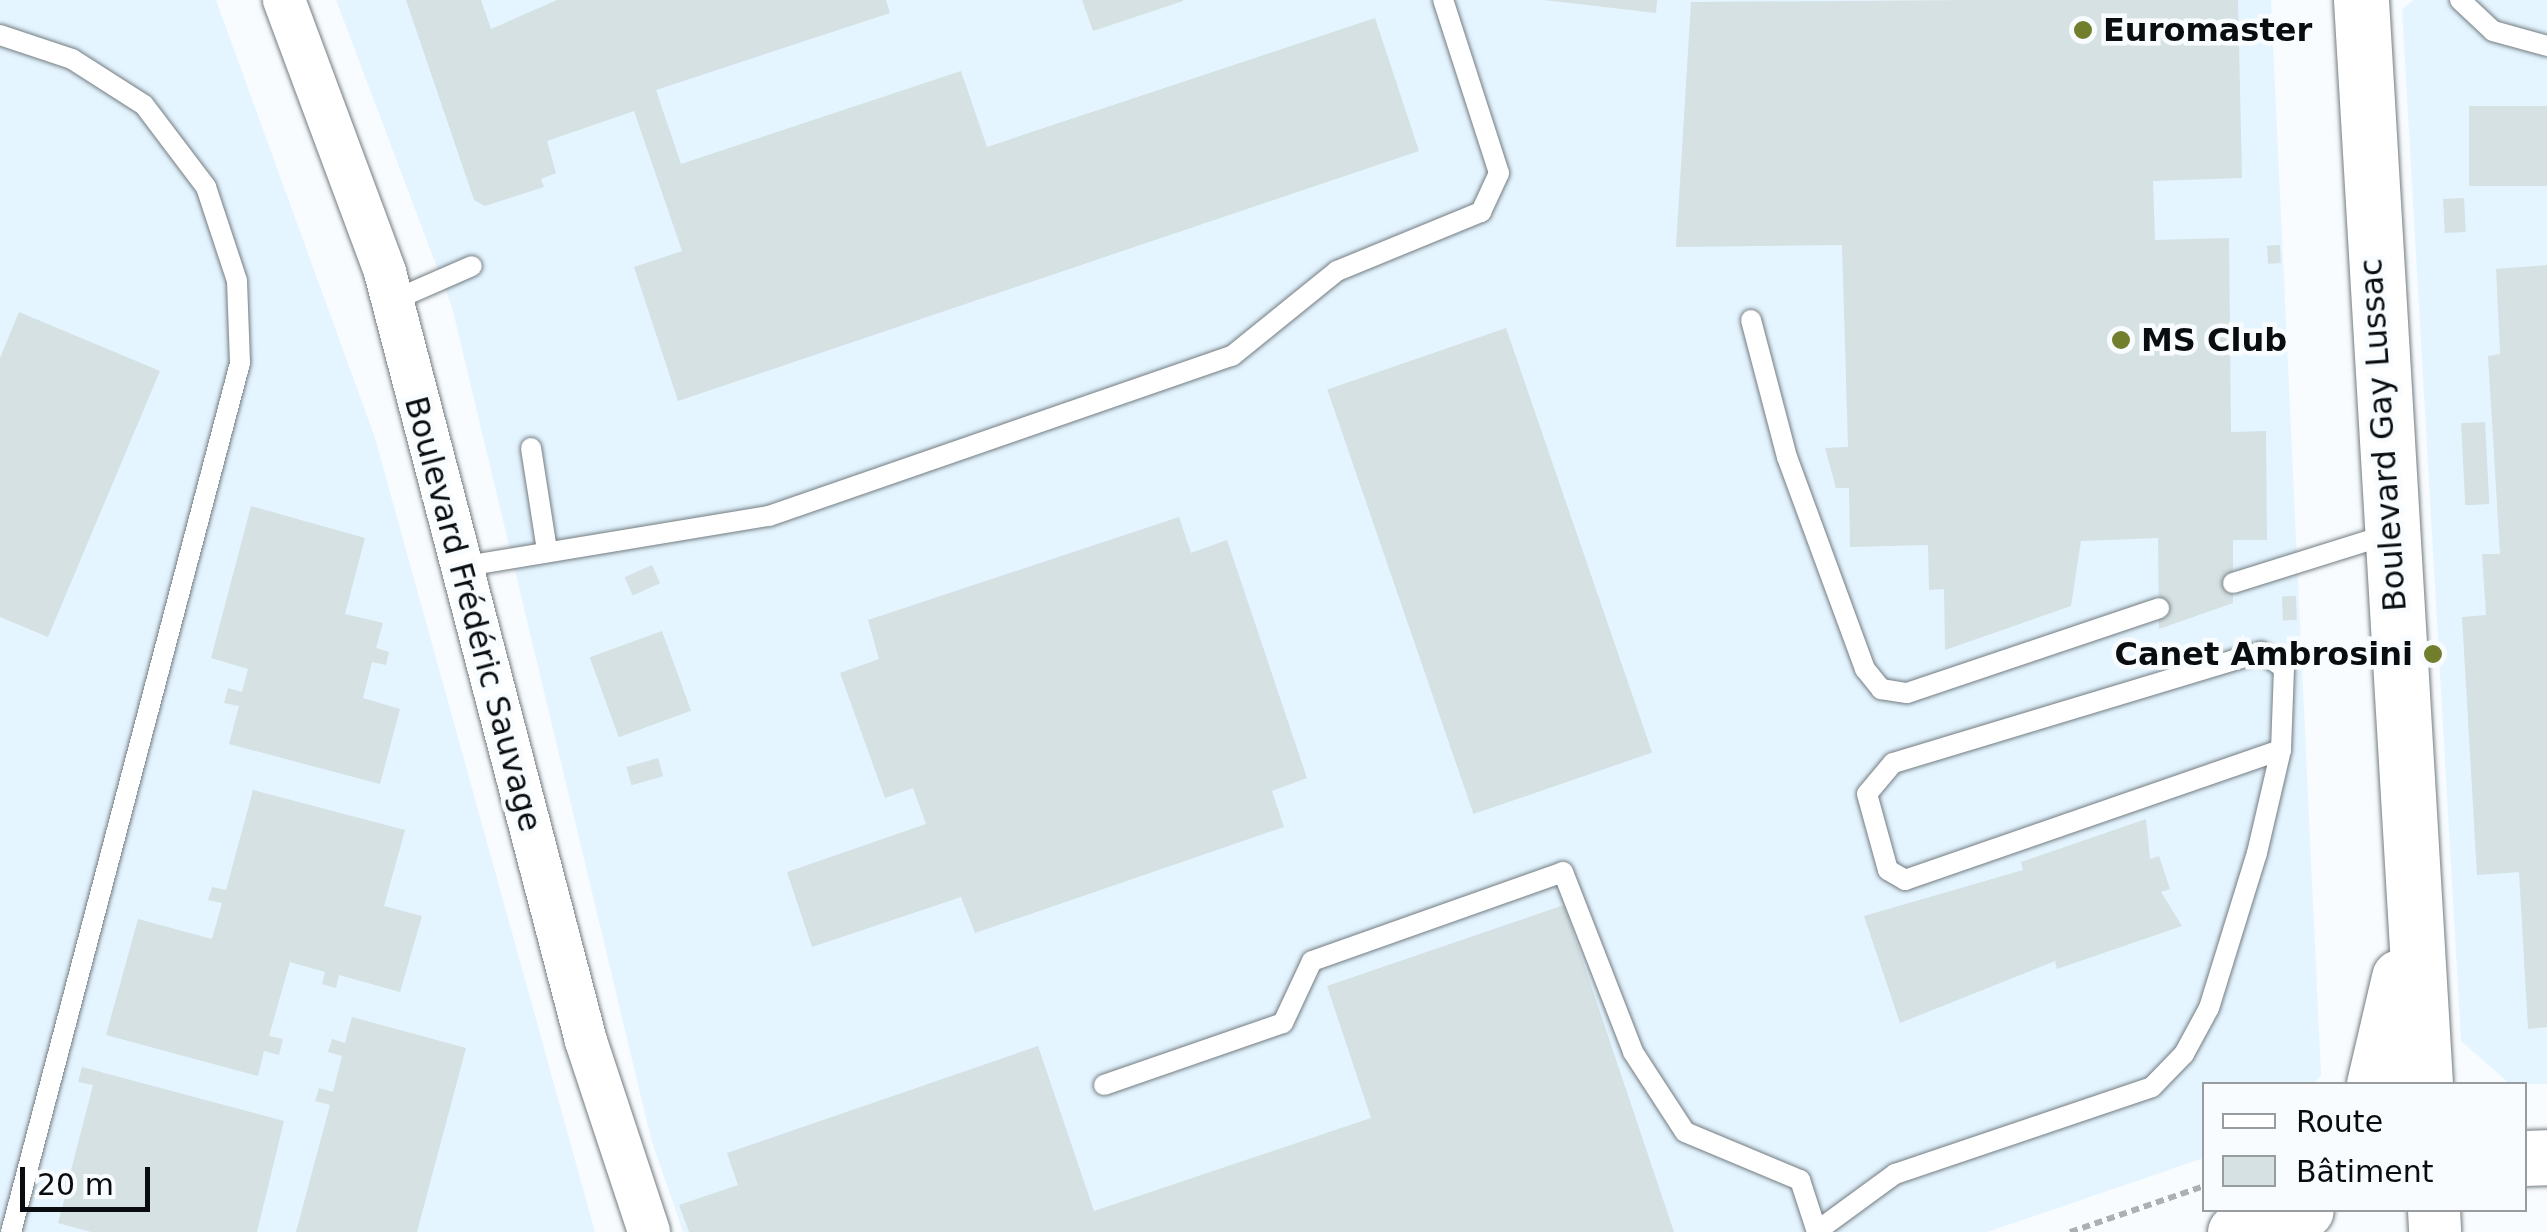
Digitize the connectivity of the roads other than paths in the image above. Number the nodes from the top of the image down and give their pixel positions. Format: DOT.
graph roads {
  1 [pos="284,0"];
  2 [pos="1444,0"];
  3 [pos="2361,0"];
  4 [pos="2460,0"];
  5 [pos="0,35"];
  6 [pos="2547,46"];
  7 [pos="472,266"];
  8 [pos="392,301"];
  9 [pos="1752,320"];
  10 [pos="531,448"];
  11 [pos="2389,534"];
  12 [pos="547,550"];
  13 [pos="460,568"];
  14 [pos="2233,583"];
  15 [pos="2159,608"];
  16 [pos="2280,750"];
  17 [pos="2412,870"];
  18 [pos="2375,1082"];
  19 [pos="2425,1082"];
  20 [pos="1104,1084"];
  21 [pos="11,1232"];
  22 [pos="649,1232"];
  23 [pos="1817,1232"];
  1 -- 8 [label="street, Boulevard Frédéric Sauvage"];
  2 -- 12 [label="lane"];
  3 -- 11 [label="main road, Boulevard Gay Lussac"];
  4 -- 6 [label="lane"];
  5 -- 21 [label="lane"];
  7 -- 8 [label="lane"];
  8 -- 13 [label="street, Boulevard Frédéric Sauvage"];
  9 -- 15 [label="lane"];
  10 -- 12 [label="lane"];
  11 -- 14 [label="lane"];
  11 -- 17 [label="main road, Boulevard Gay Lussac"];
  12 -- 13 [label="lane"];
  13 -- 22 [label="street, Boulevard Frédéric Sauvage"];
  16 -- 16 [label="lane"];
  16 -- 23 [label="lane"];
  17 -- 18 [label="main road, Boulevard Gay Lussac"];
  17 -- 19 [label="main road, Boulevard Gay Lussac"];
  20 -- 23 [label="lane"];
}
